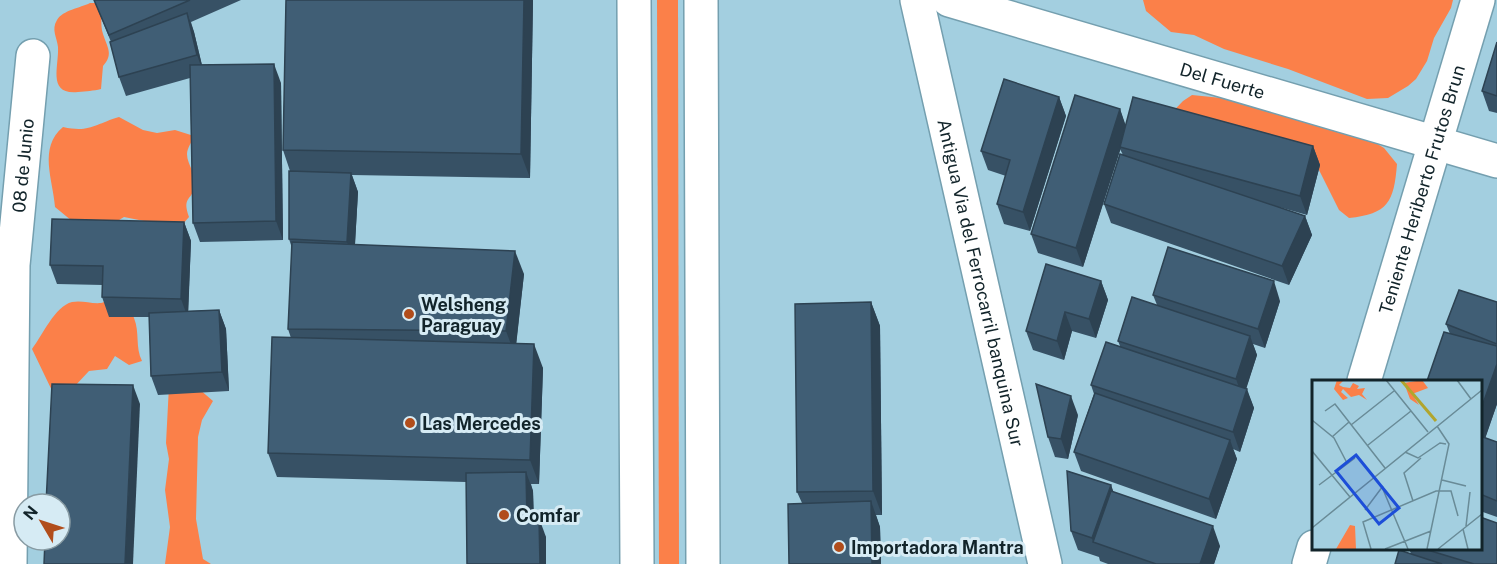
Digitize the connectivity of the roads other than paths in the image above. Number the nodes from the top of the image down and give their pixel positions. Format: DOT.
graph roads {
  1 [pos="634,0"];
  2 [pos="701,0"];
  3 [pos="917,0"];
  4 [pos="949,0"];
  5 [pos="1478,0"];
  6 [pos="33,56"];
  7 [pos="1435,143"];
  8 [pos="1497,161"];
  9 [pos="6,265"];
  10 [pos="1364,380"];
  11 [pos="1313,549"];
  12 [pos="10,564"];
  13 [pos="637,564"];
  14 [pos="703,564"];
  15 [pos="1045,564"];
  16 [pos="1309,564"];
  1 -- 13 [label="main road"];
  2 -- 14 [label="main road"];
  3 -- 15 [label="main road, Antigua Via del Ferrocarril banquina Sur"];
  4 -- 7 [label="main road, Del Fuerte"];
  5 -- 7 [label="main road, Teniente Heriberto Frutos Brun"];
  6 -- 9 [label="main road, 08 de Junio"];
  7 -- 8 [label="main road, Del Fuerte"];
  7 -- 10 [label="main road, Teniente Heriberto Frutos Brun"];
  9 -- 12 [label="main road, 08 de Junio"];
  11 -- 16 [label="main road"];
}
